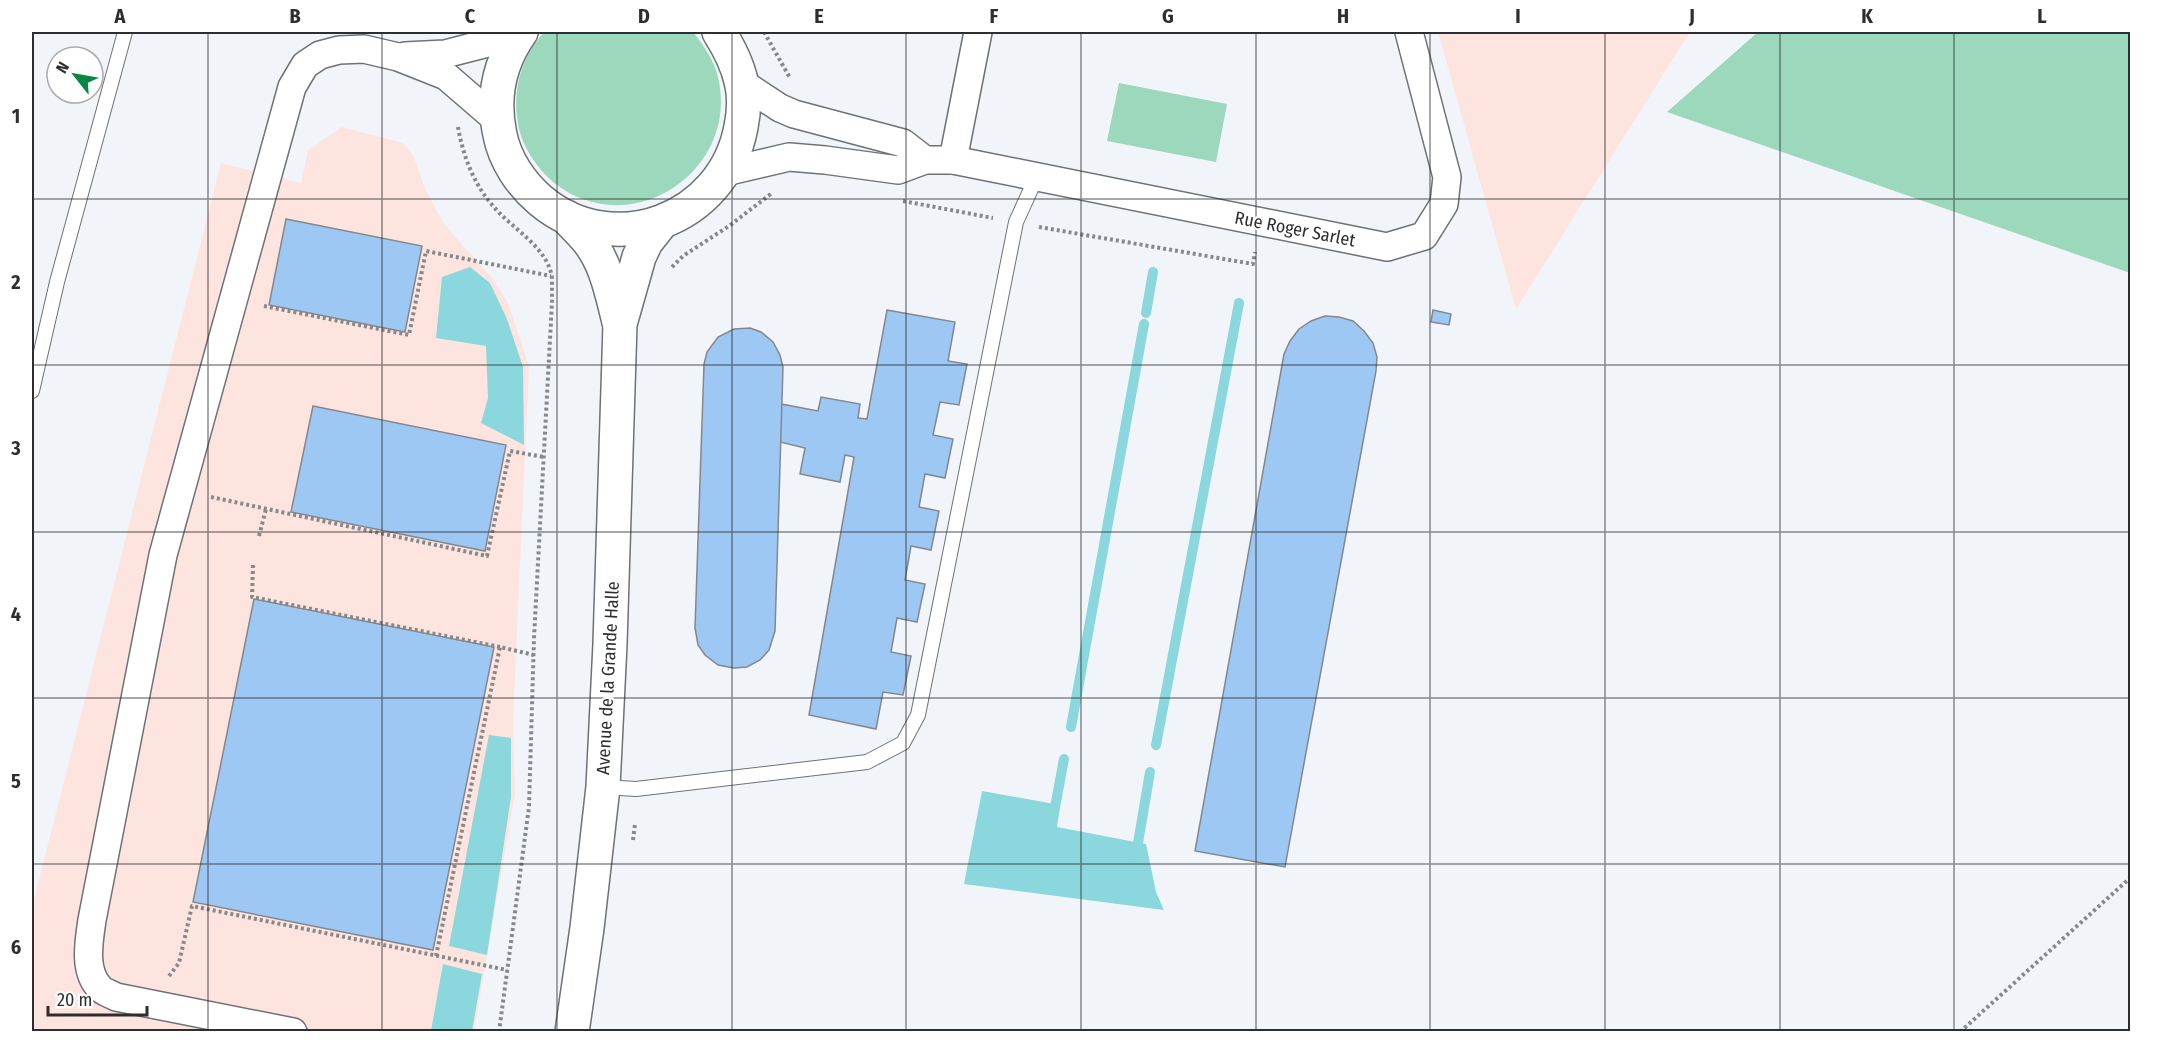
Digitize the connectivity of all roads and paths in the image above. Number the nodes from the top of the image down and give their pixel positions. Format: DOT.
graph roads {
  1 [pos="125,32"];
  2 [pos="719,32"];
  3 [pos="764,32"];
  4 [pos="978,32"];
  5 [pos="1409,32"];
  6 [pos="520,33"];
  7 [pos="398,57"];
  8 [pos="742,83"];
  9 [pos="794,114"];
  10 [pos="457,117"];
  11 [pos="497,120"];
  12 [pos="789,157"];
  13 [pos="925,160"];
  14 [pos="953,160"];
  15 [pos="724,172"];
  16 [pos="1036,178"];
  17 [pos="566,218"];
  18 [pos="661,223"];
  19 [pos="669,271"];
  20 [pos="552,276"];
  21 [pos="254,304"];
  22 [pos="620,324"];
  23 [pos="32,391"];
  24 [pos="544,457"];
  25 [pos="211,497"];
  26 [pos="266,509"];
  27 [pos="259,536"];
  28 [pos="254,565"];
  29 [pos="500,647"];
  30 [pos="534,655"];
  31 [pos="603,787"];
  32 [pos="636,789"];
  33 [pos="633,842"];
  34 [pos="2130,878"];
  35 [pos="436,956"];
  36 [pos="507,970"];
  37 [pos="167,979"];
  38 [pos="293,1032"];
  39 [pos="499,1032"];
  40 [pos="572,1032"];
  41 [pos="1960,1032"];
  1 -- 23 [label="lane"];
  2 -- 8 [label="street"];
  3 -- 9 [label="path"];
  4 -- 14 [label="street"];
  5 -- 16 [label="street, Rue Roger Sarlet"];
  6 -- 7 [label="street"];
  6 -- 11 [label="street"];
  7 -- 11 [label="street"];
  7 -- 38 [label="street"];
  8 -- 9 [label="street"];
  8 -- 15 [label="street"];
  9 -- 13 [label="street"];
  10 -- 20 [label="path"];
  11 -- 17 [label="street"];
  12 -- 13 [label="street, Rue Roger Sarlet"];
  12 -- 15 [label="street, Rue Roger Sarlet"];
  12 -- 19 [label="path"];
  13 -- 14 [label="street, Rue Roger Sarlet"];
  14 -- 16 [label="street, Rue Roger Sarlet"];
  15 -- 18 [label="street"];
  16 -- 32 [label="lane"];
  17 -- 18 [label="street"];
  17 -- 22 [label="street, Avenue de la Grande Halle"];
  18 -- 22 [label="street, Avenue de la Grande Halle"];
  20 -- 21 [label="path"];
  20 -- 24 [label="path"];
  22 -- 31 [label="street, Avenue de la Grande Halle"];
  24 -- 26 [label="path"];
  24 -- 30 [label="path"];
  25 -- 26 [label="path"];
  26 -- 27 [label="path"];
  28 -- 29 [label="path"];
  29 -- 30 [label="path"];
  29 -- 35 [label="path"];
  30 -- 36 [label="path"];
  31 -- 32 [label="lane"];
  31 -- 40 [label="street, Avenue de la Grande Halle"];
  32 -- 33 [label="path"];
  34 -- 41 [label="path"];
  35 -- 36 [label="path"];
  35 -- 37 [label="path"];
  36 -- 39 [label="path"];
}
